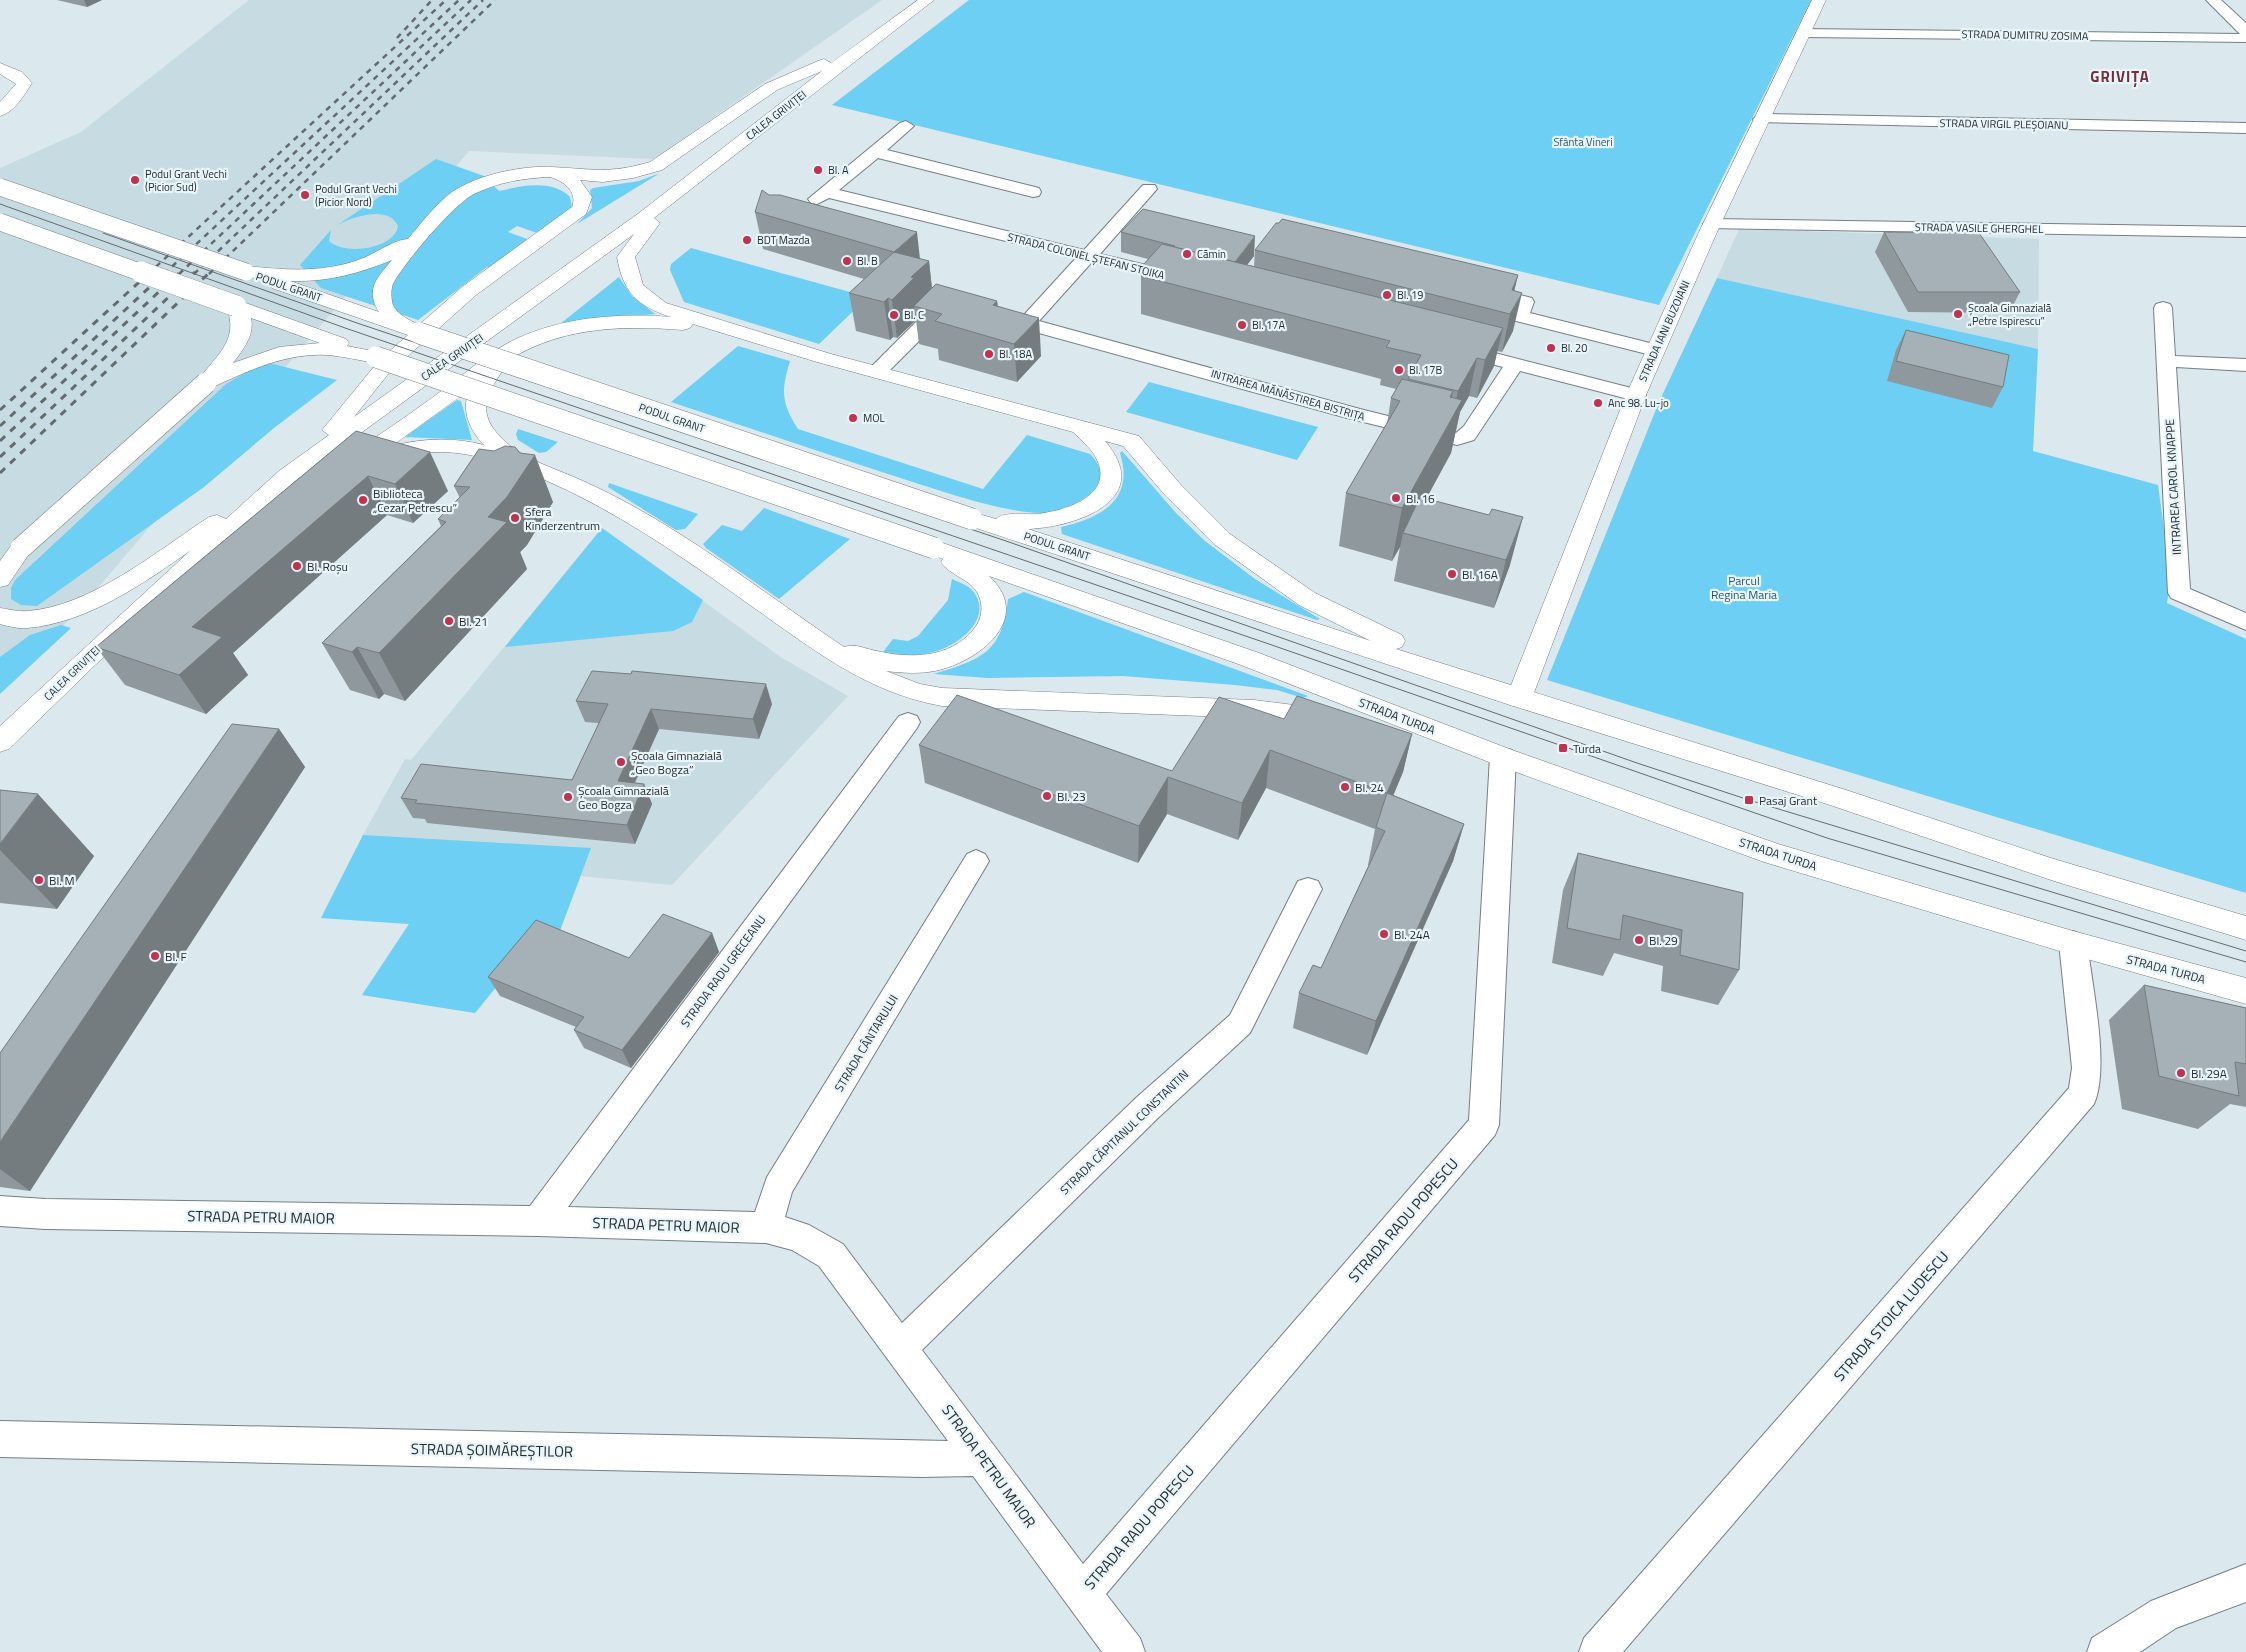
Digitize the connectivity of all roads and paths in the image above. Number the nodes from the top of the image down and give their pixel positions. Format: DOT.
graph roads {
  1 [pos="927,0"];
  2 [pos="1820,0"];
  3 [pos="2213,0"];
  4 [pos="2246,31"];
  5 [pos="1804,32"];
  6 [pos="2246,38"];
  7 [pos="862,48"];
  8 [pos="0,68"];
  9 [pos="16,97"];
  10 [pos="0,104"];
  11 [pos="0,110"];
  12 [pos="1761,119"];
  13 [pos="906,126"];
  14 [pos="2246,128"];
  15 [pos="875,152"];
  16 [pos="557,173"];
  17 [pos="0,187"];
  18 [pos="1149,189"];
  19 [pos="826,192"];
  20 [pos="1033,192"];
  21 [pos="676,194"];
  22 [pos="804,209"];
  23 [pos="0,222"];
  24 [pos="1712,224"];
  25 [pos="2246,232"];
  26 [pos="421,235"];
  27 [pos="593,256"];
  28 [pos="1089,257"];
  29 [pos="246,272"];
  30 [pos="1191,281"];
  31 [pos="1468,288"];
  32 [pos="236,306"];
  33 [pos="960,306"];
  34 [pos="2163,308"];
  35 [pos="989,314"];
  36 [pos="1026,324"];
  37 [pos="720,327"];
  38 [pos="419,333"];
  39 [pos="1438,344"];
  40 [pos="1655,350"];
  41 [pos="504,353"];
  42 [pos="376,357"];
  43 [pos="2166,361"];
  44 [pos="1515,364"];
  45 [pos="2246,365"];
  46 [pos="877,372"];
  47 [pos="206,384"];
  48 [pos="1636,395"];
  49 [pos="1080,427"];
  50 [pos="314,455"];
  51 [pos="520,463"];
  52 [pos="293,484"];
  53 [pos="972,519"];
  54 [pos="21,548"];
  55 [pos="934,548"];
  56 [pos="0,566"];
  57 [pos="0,579"];
  58 [pos="0,616"];
  59 [pos="2246,622"];
  60 [pos="821,643"];
  61 [pos="1519,698"];
  62 [pos="908,722"];
  63 [pos="0,742"];
  64 [pos="1503,757"];
  65 [pos="976,862"];
  66 [pos="1308,889"];
  67 [pos="2246,928"];
  68 [pos="2073,943"];
  69 [pos="2246,990"];
  70 [pos="0,1211"];
  71 [pos="538,1221"];
  72 [pos="766,1228"];
  73 [pos="900,1348"];
  74 [pos="0,1439"];
  75 [pos="983,1458"];
  76 [pos="2246,1583"];
  77 [pos="1082,1594"];
  78 [pos="1126,1652"];
  79 [pos="1598,1652"];
  80 [pos="2106,1652"];
  1 -- 7 [label="main road, CALEA GRIVIȚEI"];
  2 -- 5 [label="main road, STRADA IANI BUZOIANI"];
  3 -- 4 [label="street"];
  5 -- 6 [label="street, STRADA DUMITRU ZOSIMA"];
  5 -- 12 [label="main road, STRADA IANI BUZOIANI"];
  7 -- 16 [label="main road"];
  7 -- 21 [label="main road, CALEA GRIVIȚEI"];
  8 -- 9 [label="main road"];
  9 -- 10 [label="main road"];
  9 -- 11 [label="main road"];
  12 -- 14 [label="street, STRADA VIRGIL PLEȘOIANU"];
  12 -- 24 [label="main road, STRADA IANI BUZOIANI"];
  13 -- 15 [label="street"];
  15 -- 19 [label="street"];
  15 -- 20 [label="street"];
  16 -- 26 [label="main road"];
  16 -- 50 [label="main road"];
  17 -- 29 [label="main road, PODUL GRANT, bridge"];
  18 -- 28 [label="street"];
  19 -- 22 [label="street"];
  19 -- 28 [label="street, STRADA COLONEL ȘTEFAN STOIKA"];
  21 -- 27 [label="main road, CALEA GRIVIȚEI"];
  21 -- 37 [label="main road"];
  23 -- 32 [label="main road, bridge"];
  24 -- 25 [label="street, STRADA VASILE GHERGHEL"];
  24 -- 40 [label="main road, STRADA IANI BUZOIANI"];
  26 -- 29 [label="main road"];
  26 -- 38 [label="main road"];
  27 -- 41 [label="main road"];
  27 -- 50 [label="main road, CALEA GRIVIȚEI"];
  28 -- 30 [label="street, STRADA COLONEL ȘTEFAN STOIKA"];
  28 -- 36 [label="street"];
  29 -- 38 [label="main road, PODUL GRANT"];
  31 -- 40 [label="street"];
  32 -- 42 [label="main road"];
  32 -- 47 [label="main road"];
  33 -- 46 [label="street"];
  34 -- 43 [label="street, INTRAREA CAROL KNAPPE"];
  35 -- 36 [label="street, INTRAREA MĂNĂSTIREA BISTRIȚA"];
  36 -- 44 [label="street, INTRAREA MĂNĂSTIREA BISTRIȚA"];
  37 -- 41 [label="main road"];
  37 -- 46 [label="main road"];
  38 -- 53 [label="main road, PODUL GRANT, bridge"];
  39 -- 44 [label="street"];
  40 -- 48 [label="main road, STRADA IANI BUZOIANI"];
  41 -- 51 [label="main road"];
  41 -- 51 [label="main road"];
  42 -- 47 [label="main road"];
  42 -- 55 [label="main road, bridge"];
  43 -- 45 [label="street"];
  43 -- 59 [label="street, INTRAREA CAROL KNAPPE"];
  44 -- 48 [label="street"];
  46 -- 49 [label="main road"];
  47 -- 54 [label="main road, bridge"];
  48 -- 61 [label="main road, STRADA IANI BUZOIANI"];
  49 -- 53 [label="main road"];
  49 -- 61 [label="main road"];
  50 -- 52 [label="main road, CALEA GRIVIȚEI"];
  51 -- 60 [label="main road"];
  52 -- 58 [label="main road"];
  52 -- 63 [label="main road, CALEA GRIVIȚEI"];
  53 -- 61 [label="main road, PODUL GRANT"];
  54 -- 56 [label="main road"];
  54 -- 57 [label="main road"];
  55 -- 60 [label="main road"];
  55 -- 64 [label="main road, STRADA TURDA"];
  60 -- 64 [label="main road"];
  61 -- 67 [label="main road"];
  62 -- 71 [label="street, STRADA RADU GRECEANU"];
  64 -- 68 [label="main road, STRADA TURDA"];
  64 -- 77 [label="street, STRADA RADU POPESCU"];
  65 -- 72 [label="street, STRADA CÂNTARULUI"];
  66 -- 73 [label="street, STRADA CĂPITANUL CONSTANTIN"];
  68 -- 69 [label="main road, STRADA TURDA"];
  68 -- 79 [label="street, STRADA STOICA LUDESCU"];
  70 -- 71 [label="street, STRADA PETRU MAIOR"];
  71 -- 72 [label="street, STRADA PETRU MAIOR"];
  72 -- 73 [label="street, STRADA PETRU MAIOR"];
  73 -- 75 [label="street, STRADA PETRU MAIOR"];
  74 -- 75 [label="street, STRADA ȘOIMĂREȘTILOR"];
  75 -- 77 [label="street, STRADA PETRU MAIOR"];
  76 -- 80 [label="street"];
  77 -- 78 [label="street, STRADA PETRU MAIOR"];
}
